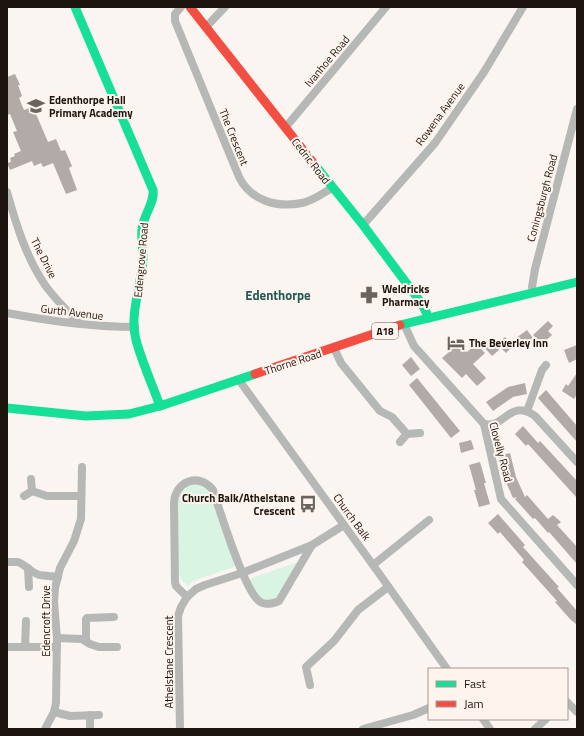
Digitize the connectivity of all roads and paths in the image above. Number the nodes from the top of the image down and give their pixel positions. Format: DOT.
graph roads {
  1 [pos="75,7"];
  2 [pos="181,7"];
  3 [pos="190,7"];
  4 [pos="225,7"];
  5 [pos="386,7"];
  6 [pos="523,7"];
  7 [pos="206,27"];
  8 [pos="577,109"];
  9 [pos="285,128"];
  10 [pos="332,188"];
  11 [pos="7,192"];
  12 [pos="363,226"];
  13 [pos="577,282"];
  14 [pos="534,292"];
  15 [pos="62,305"];
  16 [pos="7,313"];
  17 [pos="429,318"];
  18 [pos="56,321"];
  19 [pos="80,324"];
  20 [pos="404,324"];
  21 [pos="135,327"];
  22 [pos="334,348"];
  23 [pos="546,365"];
  24 [pos="239,380"];
  25 [pos="160,406"];
  26 [pos="7,408"];
  27 [pos="527,411"];
  28 [pos="484,424"];
  29 [pos="420,433"];
  30 [pos="407,434"];
  31 [pos="400,442"];
  32 [pos="577,462"];
  33 [pos="82,468"];
  34 [pos="31,479"];
  35 [pos="32,491"];
  36 [pos="24,496"];
  37 [pos="81,496"];
  38 [pos="429,520"];
  39 [pos="344,525"];
  40 [pos="312,545"];
  41 [pos="7,562"];
  42 [pos="373,565"];
  43 [pos="28,568"];
  44 [pos="242,573"];
  45 [pos="58,577"];
  46 [pos="577,585"];
  47 [pos="29,587"];
  48 [pos="388,587"];
  49 [pos="187,597"];
  50 [pos="114,617"];
  51 [pos="26,621"];
  52 [pos="57,638"];
  53 [pos="86,640"];
  54 [pos="7,647"];
  55 [pos="25,647"];
  56 [pos="117,647"];
  57 [pos="57,648"];
  58 [pos="445,668"];
  59 [pos="310,685"];
  60 [pos="568,703"];
  61 [pos="428,708"];
  62 [pos="54,712"];
  63 [pos="577,712"];
  64 [pos="90,715"];
  65 [pos="99,715"];
  66 [pos="483,720"];
  67 [pos="545,720"];
  68 [pos="375,727"];
  69 [pos="46,729"];
  70 [pos="90,729"];
  71 [pos="180,729"];
  72 [pos="363,729"];
  73 [pos="490,729"];
  74 [pos="534,729"];
  1 -- 21 [label="street, Edengrove Road"];
  2 -- 10 [label="street, The Crescent"];
  3 -- 7 [label="street, Cedric Road"];
  4 -- 7 [label="street"];
  5 -- 9 [label="street, Ivanhoe Road"];
  6 -- 12 [label="street, Rowena Avenue"];
  7 -- 9 [label="street, Cedric Road"];
  8 -- 14 [label="street, Coningsburgh Road"];
  9 -- 10 [label="street, Cedric Road"];
  10 -- 12 [label="street, Cedric Road"];
  11 -- 15 [label="street, The Drive"];
  12 -- 17 [label="street, Cedric Road"];
  13 -- 14 [label="street, Thorne Road / A18"];
  14 -- 17 [label="street, Thorne Road / A18"];
  15 -- 18 [label="street"];
  15 -- 19 [label="street, The Drive"];
  16 -- 18 [label="street, Gurth Avenue"];
  17 -- 20 [label="street, Thorne Road / A18"];
  18 -- 19 [label="street, Gurth Avenue"];
  19 -- 21 [label="street, Gurth Avenue"];
  20 -- 22 [label="street, Thorne Road / A18"];
  20 -- 28 [label="street, Clovelly Road"];
  21 -- 25 [label="street, Edengrove Road"];
  22 -- 24 [label="street, Thorne Road / A18"];
  22 -- 30 [label="street"];
  23 -- 27 [label="street"];
  24 -- 25 [label="street, Thorne Road / A18"];
  24 -- 39 [label="street, Church Balk"];
  25 -- 26 [label="street, Thorne Road / A18"];
  27 -- 28 [label="street"];
  27 -- 32 [label="street"];
  28 -- 46 [label="street, Clovelly Road"];
  29 -- 30 [label="street"];
  30 -- 31 [label="street"];
  33 -- 37 [label="street, Edencroft Drive"];
  34 -- 35 [label="street"];
  35 -- 36 [label="street"];
  35 -- 37 [label="street"];
  37 -- 45 [label="street, Edencroft Drive"];
  38 -- 42 [label="street"];
  39 -- 40 [label="street, Athelstane Crescent"];
  39 -- 42 [label="street, Church Balk"];
  40 -- 44 [label="street, Athelstane Crescent"];
  40 -- 44 [label="street, Athelstane Crescent"];
  41 -- 43 [label="street"];
  42 -- 48 [label="street, Church Balk"];
  43 -- 45 [label="street"];
  43 -- 47 [label="street"];
  44 -- 49 [label="street, Athelstane Crescent"];
  44 -- 49 [label="street, Athelstane Crescent"];
  45 -- 52 [label="street, Edencroft Drive"];
  48 -- 58 [label="street, Church Balk"];
  48 -- 59 [label="street"];
  49 -- 71 [label="street, Athelstane Crescent"];
  50 -- 53 [label="street"];
  51 -- 55 [label="street"];
  52 -- 53 [label="street"];
  52 -- 57 [label="street, Edencroft Drive"];
  53 -- 56 [label="street"];
  54 -- 55 [label="street"];
  55 -- 57 [label="street"];
  57 -- 62 [label="street, Edencroft Drive"];
  60 -- 63 [label="street"];
  61 -- 68 [label="street"];
  62 -- 64 [label="street"];
  62 -- 69 [label="street, Edencroft Drive"];
  64 -- 65 [label="street"];
  64 -- 70 [label="street"];
  66 -- 73 [label="street"];
  67 -- 74 [label="street"];
  68 -- 72 [label="street"];
}
